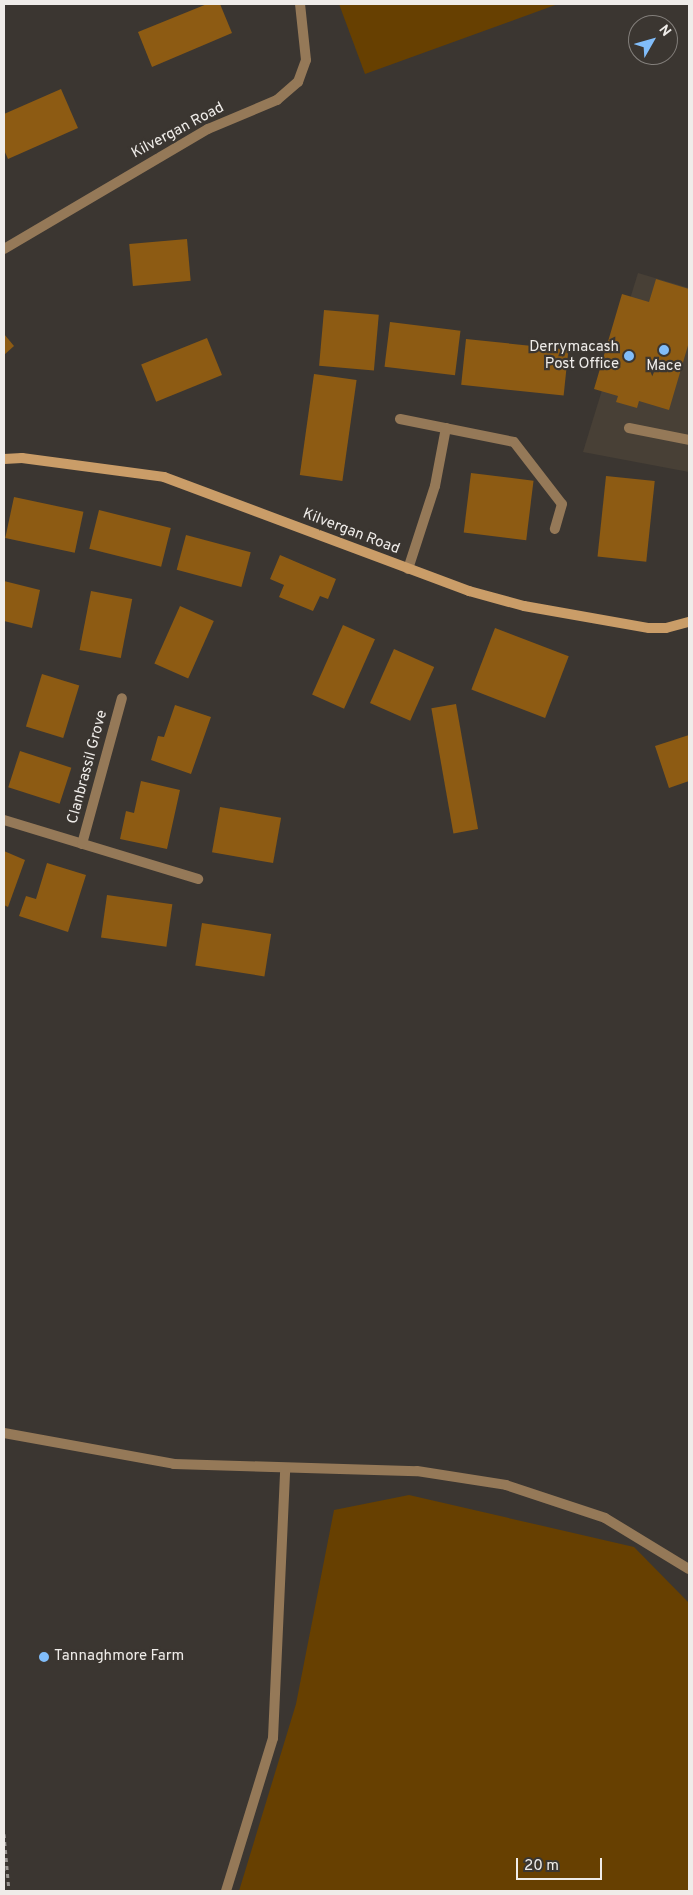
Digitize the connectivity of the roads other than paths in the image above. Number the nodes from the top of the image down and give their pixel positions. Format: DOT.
graph roads {
  1 [pos="300,4"];
  2 [pos="4,249"];
  3 [pos="400,419"];
  4 [pos="446,428"];
  5 [pos="629,428"];
  6 [pos="689,440"];
  7 [pos="4,459"];
  8 [pos="555,529"];
  9 [pos="408,569"];
  10 [pos="689,622"];
  11 [pos="122,698"];
  12 [pos="4,820"];
  13 [pos="82,844"];
  14 [pos="198,879"];
  15 [pos="4,1433"];
  16 [pos="285,1470"];
  17 [pos="689,1569"];
  18 [pos="226,1891"];
  1 -- 2 [label="street, Kilvergan Road"];
  3 -- 4 [label="street"];
  4 -- 8 [label="street"];
  4 -- 9 [label="street"];
  5 -- 6 [label="street"];
  7 -- 9 [label="street, Kilvergan Road"];
  9 -- 10 [label="street, Kilvergan Road"];
  11 -- 13 [label="street, Clanbrassil Grove"];
  12 -- 13 [label="street, Clanbrassil Grove"];
  13 -- 14 [label="street, Clanbrassil Grove"];
  15 -- 16 [label="street"];
  16 -- 17 [label="street"];
  16 -- 18 [label="street"];
}
